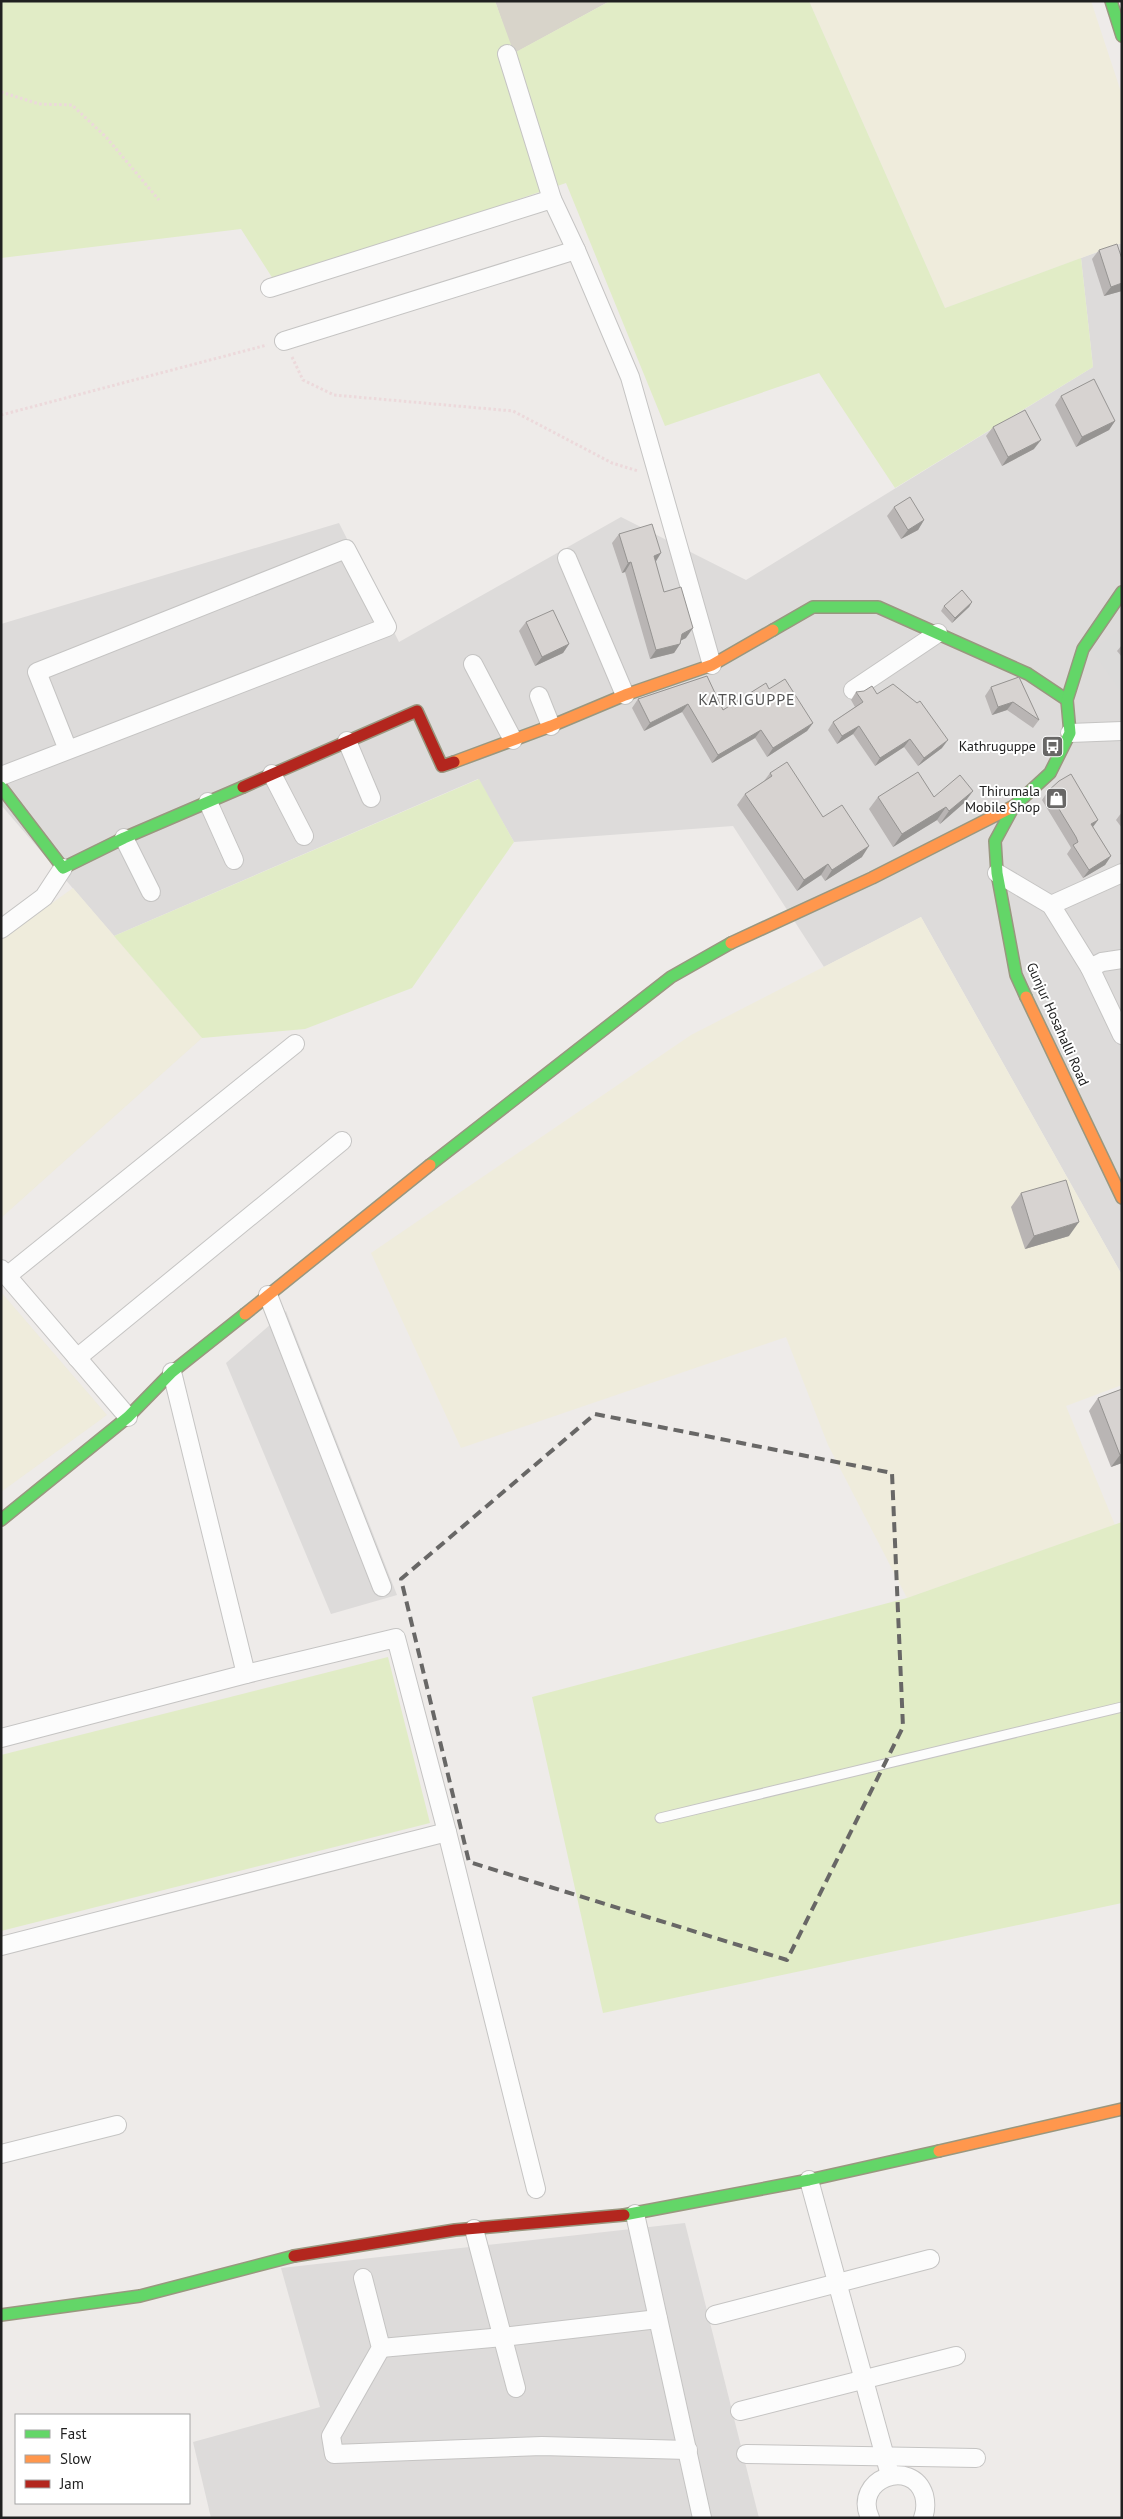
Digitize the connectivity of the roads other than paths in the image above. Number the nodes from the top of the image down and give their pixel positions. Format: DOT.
graph roads {
  1 [pos="1111,1"];
  2 [pos="1122,36"];
  3 [pos="507,54"];
  4 [pos="552,199"];
  5 [pos="576,250"];
  6 [pos="270,288"];
  7 [pos="284,341"];
  8 [pos="567,558"];
  9 [pos="1122,592"];
  10 [pos="938,633"];
  11 [pos="472,664"];
  12 [pos="712,665"];
  13 [pos="853,690"];
  14 [pos="625,695"];
  15 [pos="540,696"];
  16 [pos="1067,700"];
  17 [pos="551,726"];
  18 [pos="1122,731"];
  19 [pos="1070,733"];
  20 [pos="513,740"];
  21 [pos="347,741"];
  22 [pos="68,750"];
  23 [pos="272,774"];
  24 [pos="1,776"];
  25 [pos="1,787"];
  26 [pos="372,798"];
  27 [pos="208,802"];
  28 [pos="1014,806"];
  29 [pos="304,836"];
  30 [pos="124,838"];
  31 [pos="234,860"];
  32 [pos="63,868"];
  33 [pos="997,873"];
  34 [pos="1122,873"];
  35 [pos="151,892"];
  36 [pos="1051,905"];
  37 [pos="1,928"];
  38 [pos="1122,959"];
  39 [pos="1090,968"];
  40 [pos="1118,1016"];
  41 [pos="1122,1035"];
  42 [pos="295,1044"];
  43 [pos="342,1141"];
  44 [pos="1122,1198"];
  45 [pos="4,1272"];
  46 [pos="268,1295"];
  47 [pos="77,1358"];
  48 [pos="172,1372"];
  49 [pos="128,1417"];
  50 [pos="1,1520"];
  51 [pos="382,1587"];
  52 [pos="246,1674"];
  53 [pos="1122,1707"];
  54 [pos="1,1738"];
  55 [pos="660,1818"];
  56 [pos="447,1832"];
  57 [pos="1,1946"];
  58 [pos="1122,2109"];
  59 [pos="117,2124"];
  60 [pos="1,2154"];
  61 [pos="809,2180"];
  62 [pos="536,2189"];
  63 [pos="635,2214"];
  64 [pos="474,2229"];
  65 [pos="930,2259"];
  66 [pos="363,2278"];
  67 [pos="838,2283"];
  68 [pos="1,2315"];
  69 [pos="715,2315"];
  70 [pos="658,2319"];
  71 [pos="503,2337"];
  72 [pos="380,2348"];
  73 [pos="956,2356"];
  74 [pos="864,2379"];
  75 [pos="516,2388"];
  76 [pos="740,2411"];
  77 [pos="688,2450"];
  78 [pos="746,2454"];
  79 [pos="885,2456"];
  80 [pos="976,2458"];
  81 [pos="890,2475"];
  82 [pos="702,2518"];
  83 [pos="870,2518"];
  84 [pos="923,2518"];
  1 -- 2 [label="street"];
  3 -- 4 [label="street"];
  4 -- 5 [label="street"];
  4 -- 6 [label="street"];
  5 -- 7 [label="street"];
  5 -- 12 [label="street"];
  8 -- 14 [label="street"];
  9 -- 16 [label="street"];
  10 -- 12 [label="street"];
  10 -- 13 [label="street"];
  10 -- 16 [label="street"];
  11 -- 20 [label="street"];
  12 -- 14 [label="street"];
  14 -- 17 [label="street"];
  15 -- 17 [label="street"];
  16 -- 19 [label="street"];
  17 -- 20 [label="street"];
  18 -- 19 [label="street"];
  19 -- 28 [label="street, Gunjur Hosahalli Road"];
  20 -- 21 [label="street"];
  21 -- 23 [label="street"];
  21 -- 26 [label="street"];
  22 -- 22 [label="street"];
  22 -- 24 [label="street"];
  23 -- 27 [label="street"];
  23 -- 29 [label="street"];
  25 -- 32 [label="street"];
  27 -- 30 [label="street"];
  27 -- 31 [label="street"];
  28 -- 33 [label="street, Gunjur Hosahalli Road"];
  28 -- 46 [label="street"];
  30 -- 32 [label="street"];
  30 -- 35 [label="street"];
  32 -- 37 [label="street"];
  33 -- 36 [label="street"];
  33 -- 44 [label="street, Gunjur Hosahalli Road"];
  34 -- 36 [label="street"];
  36 -- 39 [label="street"];
  38 -- 39 [label="street"];
  39 -- 40 [label="street"];
  40 -- 41 [label="street"];
  42 -- 45 [label="street"];
  43 -- 47 [label="street"];
  45 -- 47 [label="street"];
  46 -- 48 [label="street"];
  46 -- 51 [label="street"];
  47 -- 49 [label="street"];
  48 -- 49 [label="street"];
  48 -- 52 [label="street"];
  49 -- 50 [label="street"];
  52 -- 54 [label="street"];
  52 -- 56 [label="street"];
  53 -- 55 [label="lane"];
  56 -- 57 [label="street"];
  56 -- 62 [label="street"];
  58 -- 61 [label="street"];
  59 -- 60 [label="street"];
  61 -- 63 [label="street"];
  61 -- 67 [label="street"];
  63 -- 64 [label="street"];
  63 -- 70 [label="street"];
  64 -- 68 [label="street"];
  64 -- 71 [label="street"];
  65 -- 67 [label="street"];
  66 -- 72 [label="street"];
  67 -- 69 [label="street"];
  67 -- 74 [label="street"];
  70 -- 71 [label="street"];
  70 -- 77 [label="street"];
  71 -- 72 [label="street"];
  71 -- 75 [label="street"];
  72 -- 77 [label="street"];
  73 -- 74 [label="street"];
  74 -- 76 [label="street"];
  74 -- 79 [label="street"];
  77 -- 82 [label="street"];
  78 -- 79 [label="street"];
  79 -- 80 [label="street"];
  79 -- 81 [label="street"];
  81 -- 83 [label="street"];
  81 -- 84 [label="street"];
}
